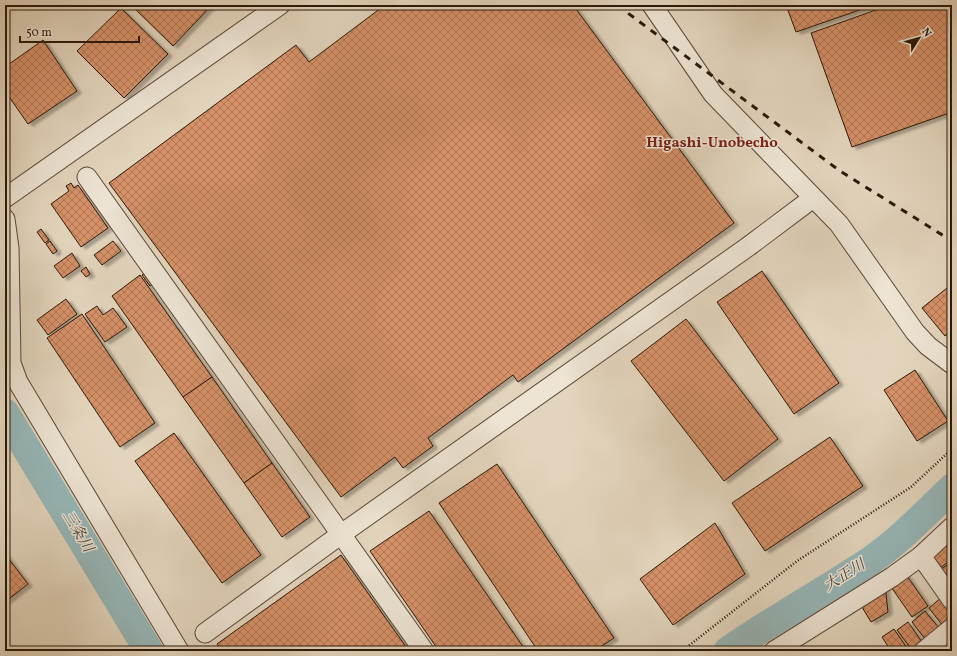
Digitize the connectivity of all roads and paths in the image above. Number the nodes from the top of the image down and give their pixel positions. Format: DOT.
graph roads {
  1 [pos="280,5"];
  2 [pos="652,5"];
  3 [pos="87,177"];
  4 [pos="5,198"];
  5 [pos="813,198"];
  6 [pos="5,219"];
  7 [pos="952,364"];
  8 [pos="952,449"];
  9 [pos="952,527"];
  10 [pos="340,535"];
  11 [pos="921,556"];
  12 [pos="952,600"];
  13 [pos="952,628"];
  14 [pos="204,633"];
  15 [pos="179,651"];
  16 [pos="424,651"];
  17 [pos="682,651"];
  18 [pos="774,651"];
  19 [pos="924,651"];
  1 -- 4 [label="street"];
  2 -- 5 [label="street"];
  3 -- 10 [label="street"];
  5 -- 7 [label="street"];
  5 -- 10 [label="street"];
  6 -- 15 [label="street"];
  8 -- 17 [label="path"];
  9 -- 11 [label="street"];
  10 -- 14 [label="street"];
  10 -- 16 [label="street"];
  11 -- 12 [label="street"];
  11 -- 18 [label="street"];
  13 -- 19 [label="street"];
}
